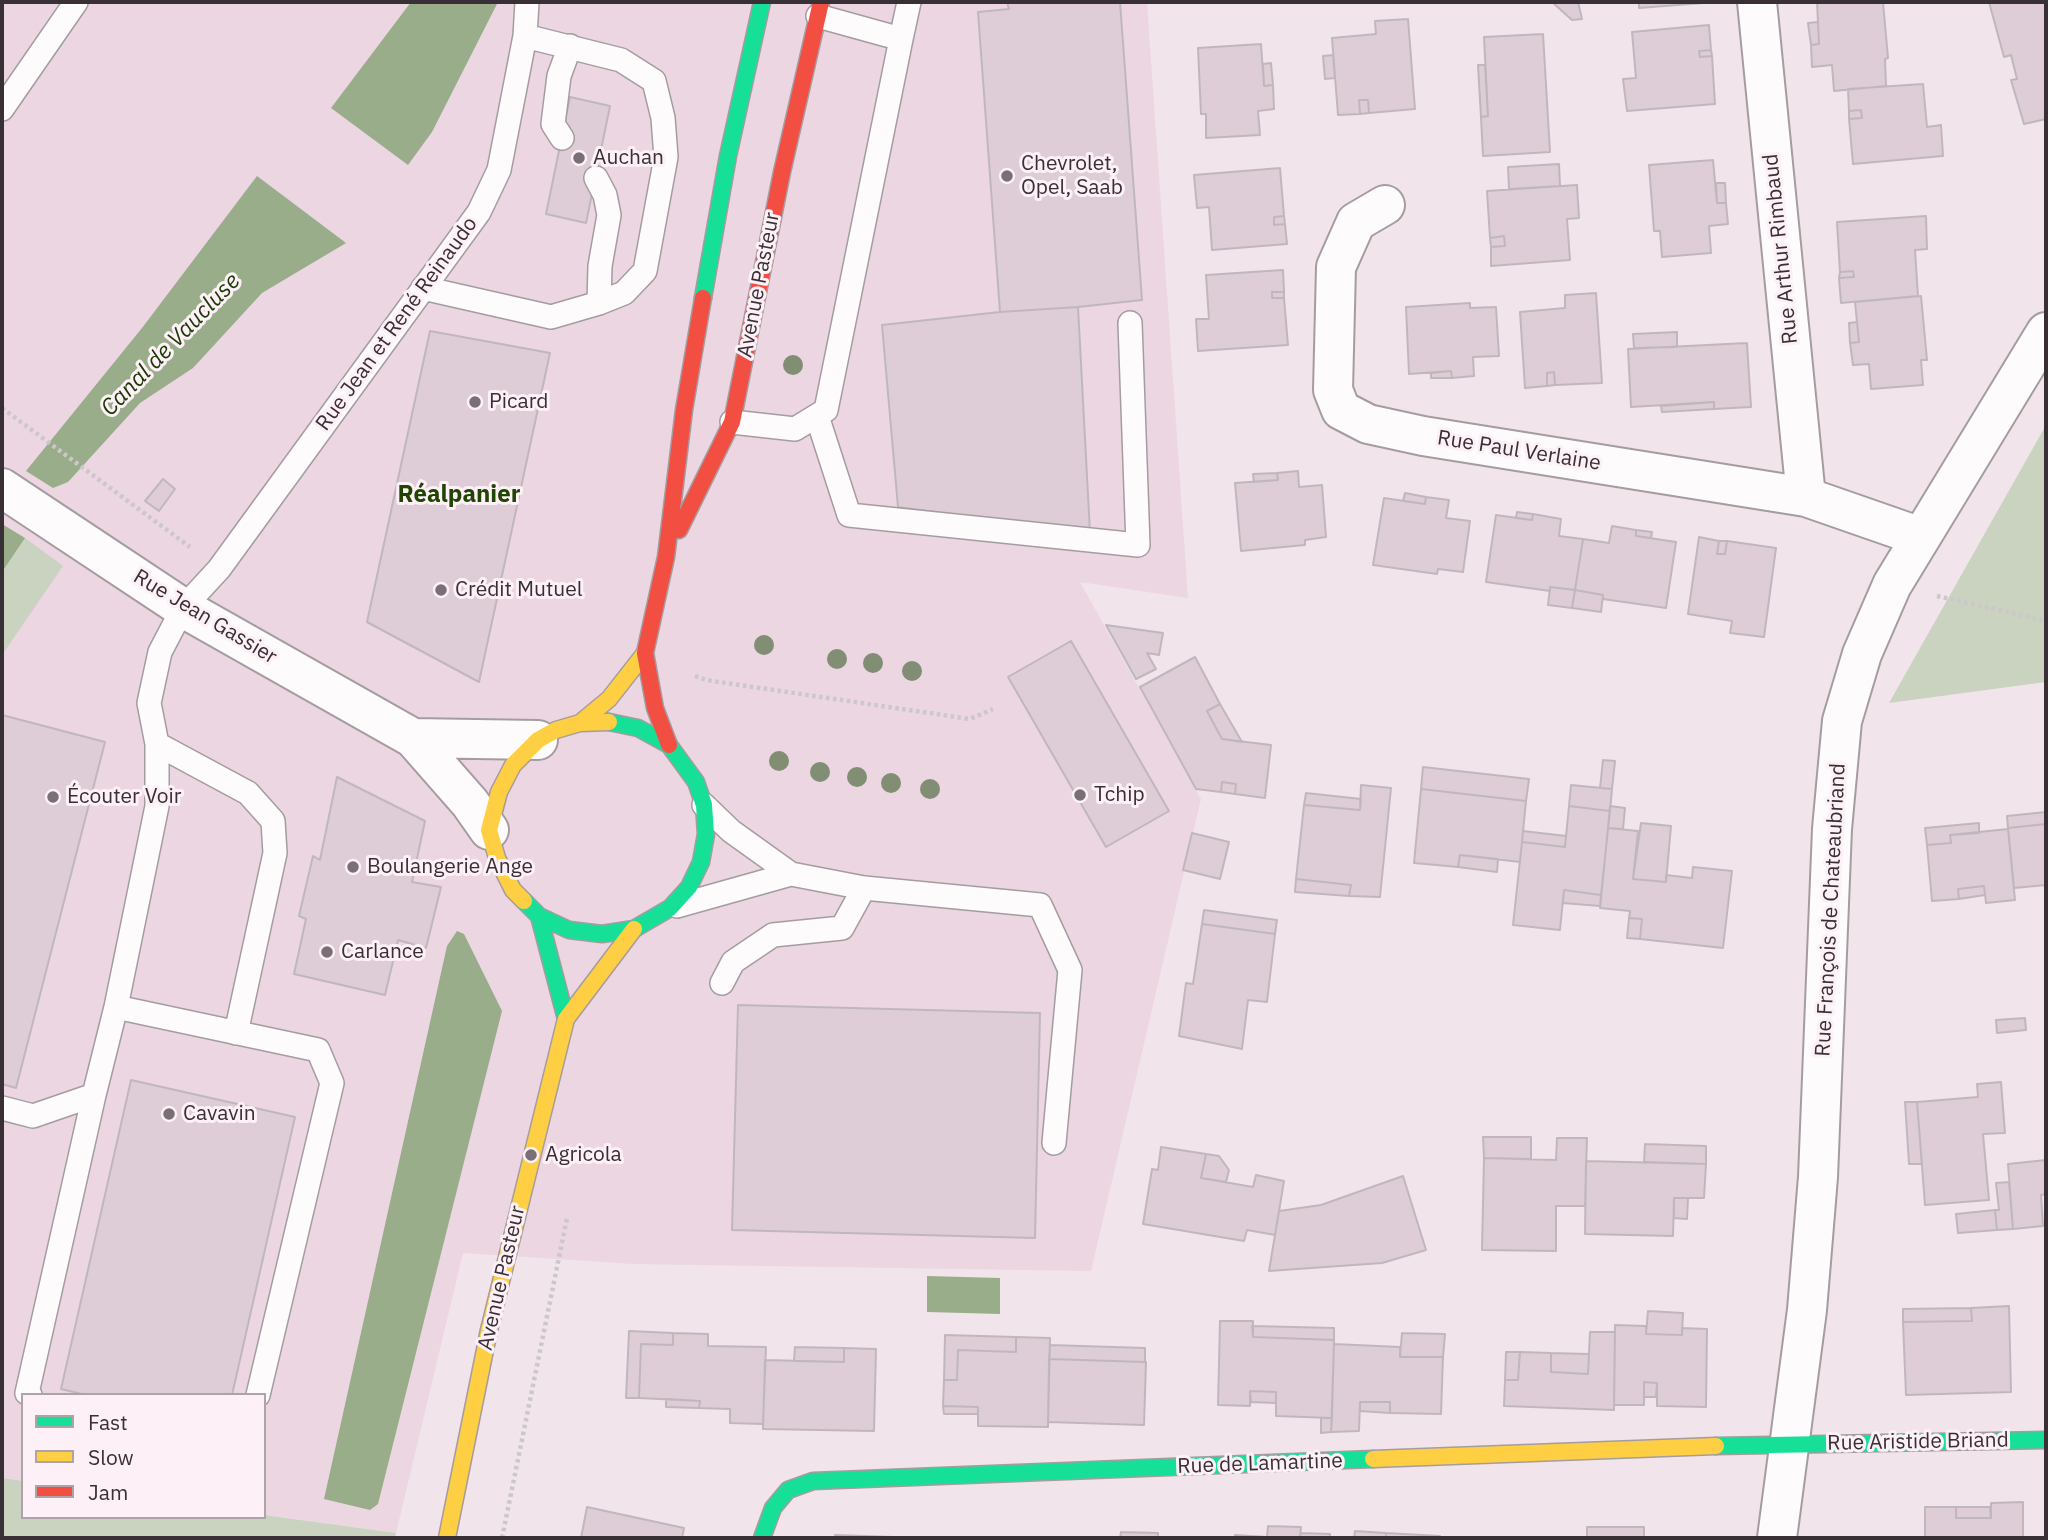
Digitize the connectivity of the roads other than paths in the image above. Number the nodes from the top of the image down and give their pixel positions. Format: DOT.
graph roads {
  1 [pos="76,2"];
  2 [pos="527,2"];
  3 [pos="762,2"];
  4 [pos="909,2"];
  5 [pos="1757,2"];
  6 [pos="820,9"];
  7 [pos="525,36"];
  8 [pos="901,39"];
  9 [pos="570,47"];
  10 [pos="2,110"];
  11 [pos="562,138"];
  12 [pos="596,178"];
  13 [pos="1385,205"];
  14 [pos="423,288"];
  15 [pos="599,303"];
  16 [pos="1130,324"];
  17 [pos="2046,332"];
  18 [pos="817,416"];
  19 [pos="732,422"];
  20 [pos="2,488"];
  21 [pos="1806,497"];
  22 [pos="1920,537"];
  23 [pos="666,557"];
  24 [pos="183,608"];
  25 [pos="645,653"];
  26 [pos="580,723"];
  27 [pos="413,738"];
  28 [pos="538,740"];
  29 [pos="157,744"];
  30 [pos="669,745"];
  31 [pos="704,805"];
  32 [pos="489,830"];
  33 [pos="791,874"];
  34 [pos="864,888"];
  35 [pos="670,908"];
  36 [pos="539,916"];
  37 [pos="634,929"];
  38 [pos="722,983"];
  39 [pos="117,1007"];
  40 [pos="566,1019"];
  41 [pos="236,1033"];
  42 [pos="94,1095"];
  43 [pos="2,1108"];
  44 [pos="1054,1143"];
  45 [pos="28,1393"];
  46 [pos="258,1393"];
  47 [pos="2046,1440"];
  48 [pos="1790,1443"];
  49 [pos="447,1538"];
  50 [pos="762,1538"];
  51 [pos="1777,1538"];
  1 -- 10 [label="lane"];
  2 -- 7 [label="lane, Rue Jean et René Reinaudo"];
  3 -- 23 [label="main road, Avenue Pasteur"];
  4 -- 8 [label="lane"];
  5 -- 21 [label="street, Rue Arthur Rimbaud"];
  6 -- 8 [label="lane"];
  6 -- 19 [label="main road, Avenue Pasteur"];
  7 -- 9 [label="lane"];
  7 -- 14 [label="lane, Rue Jean et René Reinaudo"];
  8 -- 18 [label="lane"];
  9 -- 11 [label="lane"];
  9 -- 15 [label="lane"];
  12 -- 15 [label="lane"];
  13 -- 21 [label="street, Rue Paul Verlaine"];
  14 -- 15 [label="lane"];
  14 -- 24 [label="lane, Rue Jean et René Reinaudo"];
  16 -- 18 [label="lane"];
  17 -- 22 [label="street, Rue François de Chateaubriand"];
  18 -- 19 [label="lane"];
  19 -- 23 [label="main road, Avenue Pasteur"];
  20 -- 24 [label="street, Rue Jean Gassier"];
  21 -- 22 [label="street, Rue Paul Verlaine"];
  22 -- 48 [label="street, Rue François de Chateaubriand"];
  23 -- 25 [label="main road, Avenue Pasteur"];
  24 -- 27 [label="street, Rue Jean Gassier"];
  24 -- 29 [label="lane, Rue Jean et René Reinaudo"];
  25 -- 26 [label="main road, Avenue Pasteur"];
  25 -- 30 [label="main road, Avenue Pasteur"];
  26 -- 28 [label="main road"];
  26 -- 30 [label="main road"];
  27 -- 28 [label="street, Rue Jean Gassier"];
  27 -- 32 [label="street, Rue Jean Gassier"];
  28 -- 32 [label="main road"];
  29 -- 39 [label="lane, Rue Jean et René Reinaudo"];
  29 -- 41 [label="lane"];
  30 -- 31 [label="main road"];
  31 -- 33 [label="lane"];
  31 -- 35 [label="main road"];
  32 -- 36 [label="main road"];
  33 -- 34 [label="lane"];
  33 -- 35 [label="lane"];
  34 -- 38 [label="lane"];
  34 -- 44 [label="lane"];
  35 -- 37 [label="main road"];
  36 -- 37 [label="main road"];
  36 -- 40 [label="main road, Avenue Pasteur"];
  37 -- 40 [label="main road, Avenue Pasteur"];
  39 -- 41 [label="lane"];
  39 -- 42 [label="lane, Rue Jean et René Reinaudo"];
  40 -- 49 [label="main road, Avenue Pasteur"];
  41 -- 46 [label="lane"];
  42 -- 43 [label="lane"];
  42 -- 45 [label="lane, Rue Jean et René Reinaudo"];
  47 -- 48 [label="main road, Rue Aristide Briand"];
  48 -- 50 [label="main road, Rue de Lamartine"];
  48 -- 51 [label="street, Rue François de Chateaubriand"];
}
